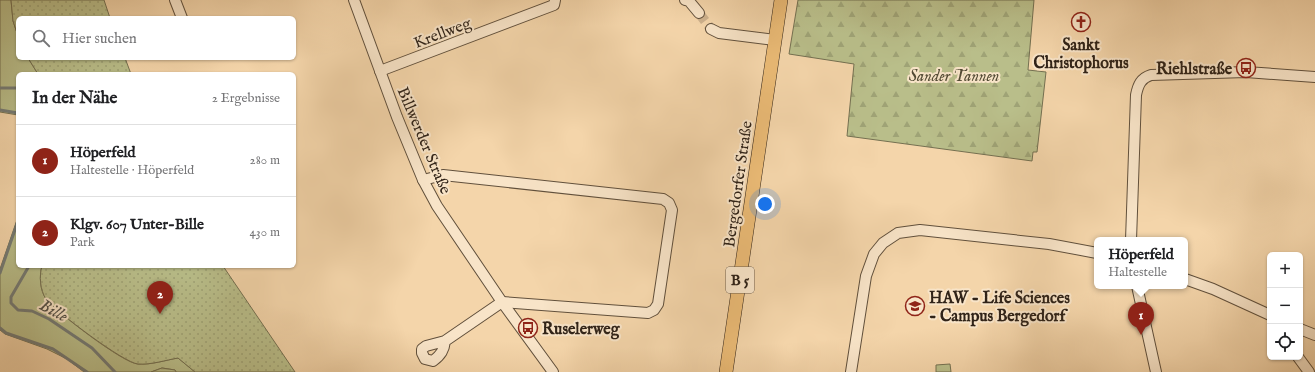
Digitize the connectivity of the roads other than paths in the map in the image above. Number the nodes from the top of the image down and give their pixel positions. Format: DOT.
graph roads {
  1 [pos="175,0"];
  2 [pos="354,0"];
  3 [pos="555,0"];
  4 [pos="685,0"];
  5 [pos="781,0"];
  6 [pos="699,13"];
  7 [pos="181,16"];
  8 [pos="711,29"];
  9 [pos="775,40"];
  10 [pos="380,71"];
  11 [pos="1315,77"];
  12 [pos="423,180"];
  13 [pos="1131,237"];
  14 [pos="1094,252"];
  15 [pos="1188,280"];
  16 [pos="1138,289"];
  17 [pos="502,302"];
  18 [pos="1267,315"];
  19 [pos="1303,330"];
  20 [pos="1315,335"];
  21 [pos="445,341"];
  22 [pos="1300,360"];
  23 [pos="553,372"];
  24 [pos="726,372"];
  25 [pos="851,372"];
  26 [pos="1156,372"];
  27 [pos="1308,372"];
  1 -- 7 [label="street"];
  2 -- 10 [label="street, Billwerder Straße"];
  3 -- 10 [label="street, Krellweg"];
  4 -- 6 [label="street"];
  5 -- 9 [label="main road, Bergedorfer Straße / B 5"];
  8 -- 9 [label="street"];
  9 -- 24 [label="main road, Bergedorfer Straße / B 5"];
  10 -- 12 [label="street, Billwerder Straße"];
  11 -- 13 [label="street"];
  12 -- 17 [label="street, Billwerder Straße"];
  12 -- 17 [label="street"];
  14 -- 25 [label="street"];
  15 -- 18 [label="street"];
  16 -- 26 [label="street"];
  17 -- 21 [label="street"];
  17 -- 23 [label="street, Billwerder Straße"];
  19 -- 20 [label="street"];
  22 -- 27 [label="street"];
}
